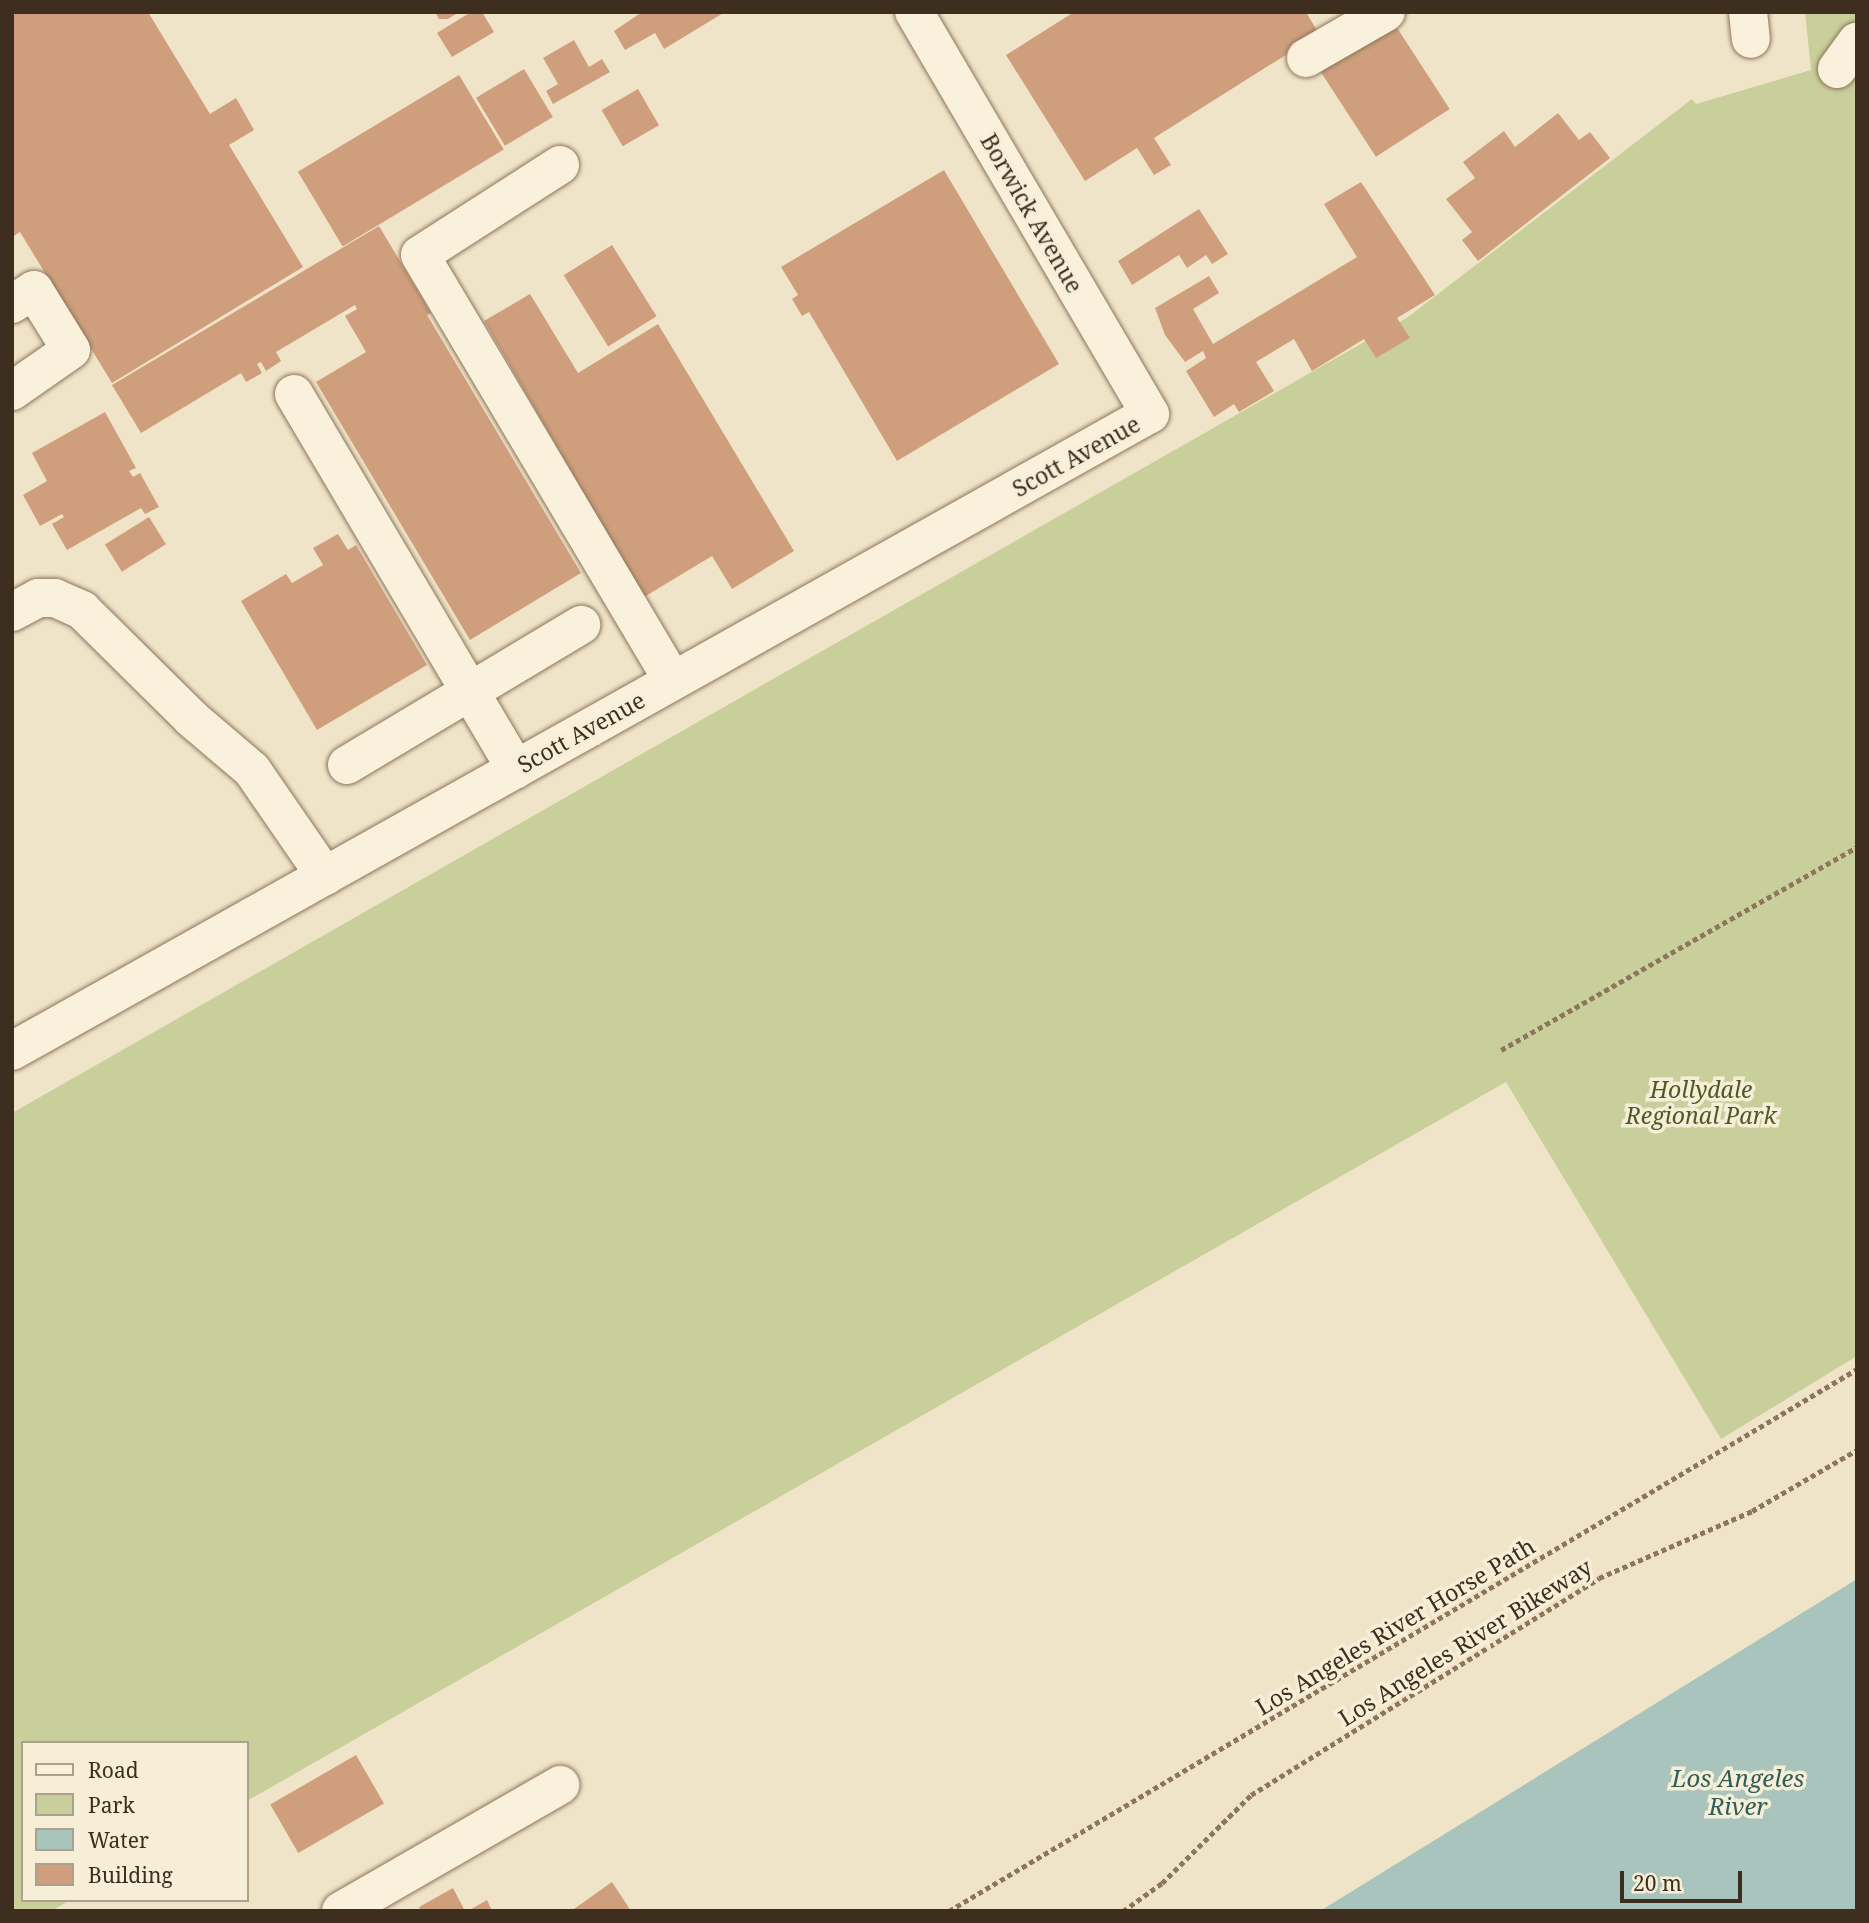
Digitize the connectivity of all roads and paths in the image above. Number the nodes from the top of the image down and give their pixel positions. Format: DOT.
graph roads {
  1 [pos="1386,12"];
  2 [pos="927,17"];
  3 [pos="1306,58"];
  4 [pos="560,165"];
  5 [pos="12,303"];
  6 [pos="12,391"];
  7 [pos="295,394"];
  8 [pos="1150,414"];
  9 [pos="12,612"];
  10 [pos="581,625"];
  11 [pos="673,681"];
  12 [pos="472,693"];
  13 [pos="347,765"];
  14 [pos="516,769"];
  15 [pos="1857,847"];
  16 [pos="325,876"];
  17 [pos="1501,1050"];
  18 [pos="12,1051"];
  19 [pos="1857,1370"];
  20 [pos="1857,1450"];
  21 [pos="560,1784"];
  22 [pos="341,1911"];
  23 [pos="950,1911"];
  24 [pos="1123,1911"];
  1 -- 3 [label="street"];
  2 -- 8 [label="street, Borwick Avenue"];
  4 -- 11 [label="street"];
  5 -- 6 [label="street"];
  7 -- 12 [label="street"];
  8 -- 11 [label="street, Scott Avenue"];
  9 -- 16 [label="street"];
  10 -- 12 [label="street"];
  11 -- 14 [label="street, Scott Avenue"];
  12 -- 13 [label="street"];
  12 -- 14 [label="street"];
  14 -- 16 [label="street, Scott Avenue"];
  15 -- 17 [label="path"];
  16 -- 18 [label="street, Scott Avenue"];
  19 -- 23 [label="path, Los Angeles River Horse Path"];
  20 -- 24 [label="path, Los Angeles River Bikeway"];
  21 -- 22 [label="street"];
}
